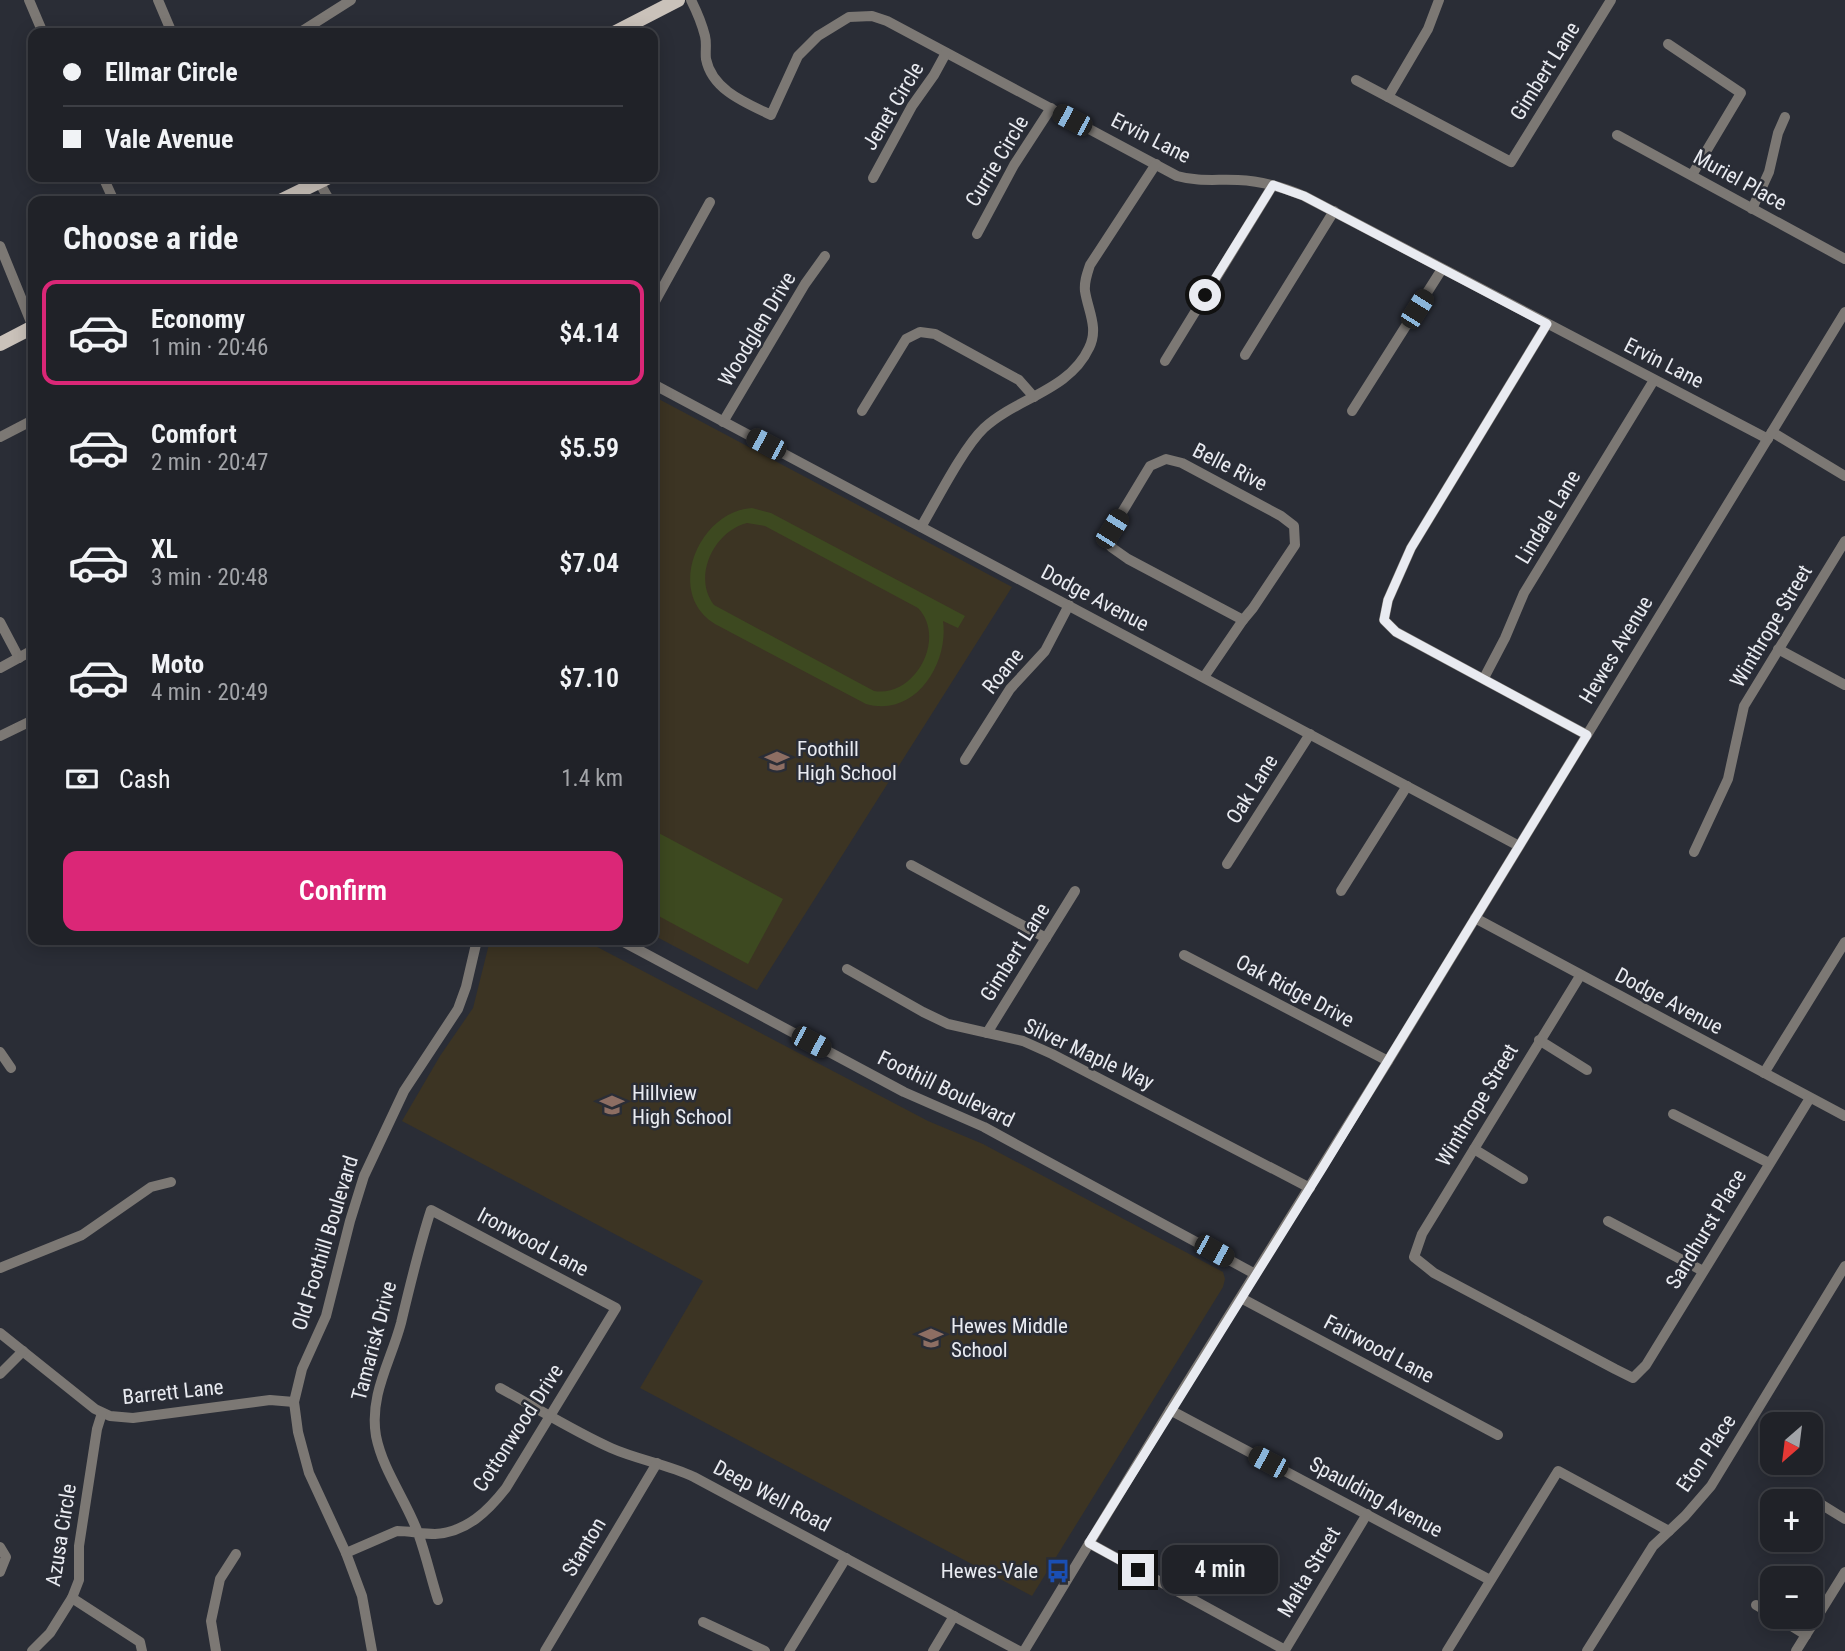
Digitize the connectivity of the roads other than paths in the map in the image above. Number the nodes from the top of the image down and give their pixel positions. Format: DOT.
graph roads {
  1 [pos="29,0"];
  2 [pos="158,0"];
  3 [pos="351,0"];
  4 [pos="678,0"];
  5 [pos="691,0"];
  6 [pos="1439,0"];
  7 [pos="1611,0"];
  8 [pos="41,28"];
  9 [pos="170,28"];
  10 [pos="307,28"];
  11 [pos="624,28"];
  12 [pos="1668,44"];
  13 [pos="946,53"];
  14 [pos="1356,80"];
  15 [pos="1388,97"];
  16 [pos="1051,108"];
  17 [pos="1785,117"];
  18 [pos="1617,135"];
  19 [pos="1156,164"];
  20 [pos="1692,176"];
  21 [pos="873,178"];
  22 [pos="318,182"];
  23 [pos="1273,185"];
  24 [pos="289,196"];
  25 [pos="710,202"];
  26 [pos="1752,209"];
  27 [pos="1334,211"];
  28 [pos="977,234"];
  29 [pos="0,246"];
  30 [pos="825,256"];
  31 [pos="1845,259"];
  32 [pos="1442,268"];
  33 [pos="658,296"];
  34 [pos="1845,312"];
  35 [pos="28,315"];
  36 [pos="1547,324"];
  37 [pos="28,330"];
  38 [pos="0,344"];
  39 [pos="1245,355"];
  40 [pos="1165,361"];
  41 [pos="1654,380"];
  42 [pos="658,387"];
  43 [pos="1034,397"];
  44 [pos="862,411"];
  45 [pos="1352,411"];
  46 [pos="723,422"];
  47 [pos="28,423"];
  48 [pos="1770,435"];
  49 [pos="0,437"];
  50 [pos="1845,476"];
  51 [pos="921,527"];
  52 [pos="1845,541"];
  53 [pos="1069,606"];
  54 [pos="1243,620"];
  55 [pos="0,622"];
  56 [pos="1778,649"];
  57 [pos="28,653"];
  58 [pos="19,658"];
  59 [pos="0,668"];
  60 [pos="1204,677"];
  61 [pos="1483,678"];
  62 [pos="1845,685"];
  63 [pos="28,722"];
  64 [pos="1310,734"];
  65 [pos="1587,735"];
  66 [pos="0,736"];
  67 [pos="965,760"];
  68 [pos="1407,786"];
  69 [pos="1519,846"];
  70 [pos="1694,852"];
  71 [pos="1227,864"];
  72 [pos="911,865"];
  73 [pos="1075,891"];
  74 [pos="1341,891"];
  75 [pos="1475,918"];
  76 [pos="1046,938"];
  77 [pos="1845,942"];
  78 [pos="476,945"];
  79 [pos="629,945"];
  80 [pos="1184,955"];
  81 [pos="847,969"];
  82 [pos="1580,976"];
  83 [pos="987,1033"];
  84 [pos="1539,1040"];
  85 [pos="0,1052"];
  86 [pos="1388,1061"];
  87 [pos="10,1068"];
  88 [pos="1587,1070"];
  89 [pos="1764,1073"];
  90 [pos="1810,1098"];
  91 [pos="1673,1114"];
  92 [pos="1845,1116"];
  93 [pos="1474,1149"];
  94 [pos="1769,1163"];
  95 [pos="1524,1179"];
  96 [pos="171,1182"];
  97 [pos="1310,1188"];
  98 [pos="431,1210"];
  99 [pos="1608,1221"];
  100 [pos="1845,1266"];
  101 [pos="0,1268"];
  102 [pos="1703,1271"];
  103 [pos="1255,1274"];
  104 [pos="1241,1297"];
  105 [pos="616,1308"];
  106 [pos="0,1333"];
  107 [pos="23,1351"];
  108 [pos="0,1374"];
  109 [pos="1633,1378"];
  110 [pos="500,1388"];
  111 [pos="293,1402"];
  112 [pos="1170,1410"];
  113 [pos="102,1413"];
  114 [pos="551,1415"];
  115 [pos="1498,1435"];
  116 [pos="657,1463"];
  117 [pos="1823,1505"];
  118 [pos="1367,1514"];
  119 [pos="1845,1519"];
  120 [pos="1669,1531"];
  121 [pos="418,1532"];
  122 [pos="1089,1543"];
  123 [pos="0,1547"];
  124 [pos="236,1553"];
  125 [pos="346,1553"];
  126 [pos="846,1558"];
  127 [pos="0,1572"];
  128 [pos="1845,1572"];
  129 [pos="1490,1580"];
  130 [pos="72,1598"];
  131 [pos="438,1600"];
  132 [pos="1756,1605"];
  133 [pos="1760,1607"];
  134 [pos="954,1616"];
  135 [pos="703,1622"];
  136 [pos="1796,1629"];
  137 [pos="1806,1635"];
  138 [pos="1285,1650"];
  139 [pos="32,1651"];
  140 [pos="142,1651"];
  141 [pos="216,1651"];
  142 [pos="372,1651"];
  143 [pos="545,1651"];
  144 [pos="765,1651"];
  145 [pos="789,1651"];
  146 [pos="933,1651"];
  147 [pos="1022,1651"];
  148 [pos="1447,1651"];
  149 [pos="1587,1651"];
  150 [pos="1796,1651"];
  1 -- 8 [label="street"];
  2 -- 9 [label="street"];
  3 -- 10 [label="street"];
  4 -- 11 [label="main road"];
  5 -- 13 [label="street, Ervin Lane"];
  6 -- 15 [label="street"];
  7 -- 15 [label="street, Gimbert Lane"];
  12 -- 20 [label="street"];
  13 -- 16 [label="street, Ervin Lane"];
  13 -- 21 [label="street, Jenet Circle"];
  14 -- 15 [label="street"];
  16 -- 19 [label="street, Ervin Lane"];
  16 -- 28 [label="street, Currie Circle"];
  17 -- 26 [label="street"];
  18 -- 20 [label="street, Muriel Place"];
  19 -- 23 [label="street, Ervin Lane"];
  19 -- 43 [label="street"];
  20 -- 26 [label="street, Muriel Place"];
  22 -- 24 [label="main road"];
  23 -- 27 [label="street, Ervin Lane"];
  23 -- 40 [label="street"];
  25 -- 33 [label="street"];
  26 -- 31 [label="street, Muriel Place"];
  27 -- 32 [label="street, Ervin Lane"];
  27 -- 39 [label="street"];
  29 -- 35 [label="street"];
  30 -- 46 [label="street, Woodglen Drive"];
  32 -- 36 [label="street, Ervin Lane"];
  32 -- 45 [label="street"];
  34 -- 48 [label="street, Hewes Avenue"];
  36 -- 41 [label="street, Ervin Lane"];
  36 -- 61 [label="street"];
  37 -- 38 [label="main road"];
  41 -- 48 [label="street, Ervin Lane"];
  41 -- 61 [label="street, Lindale Lane"];
  42 -- 46 [label="street, Dodge Avenue"];
  43 -- 44 [label="street"];
  43 -- 51 [label="street"];
  46 -- 51 [label="street, Dodge Avenue"];
  47 -- 49 [label="street"];
  48 -- 50 [label="street, Ervin Lane"];
  48 -- 65 [label="street, Hewes Avenue"];
  51 -- 53 [label="street, Dodge Avenue"];
  52 -- 56 [label="street, Winthrope Street"];
  53 -- 60 [label="street, Dodge Avenue"];
  53 -- 67 [label="street, Roane"];
  54 -- 54 [label="street, Belle Rive"];
  54 -- 60 [label="street, Belle Rive"];
  55 -- 58 [label="street"];
  56 -- 62 [label="street"];
  56 -- 70 [label="street, Winthrope Street"];
  57 -- 58 [label="street"];
  58 -- 59 [label="street"];
  60 -- 64 [label="street, Dodge Avenue"];
  61 -- 65 [label="street"];
  63 -- 66 [label="street"];
  64 -- 68 [label="street, Dodge Avenue"];
  64 -- 71 [label="street, Oak Lane"];
  65 -- 69 [label="street, Hewes Avenue"];
  68 -- 69 [label="street, Dodge Avenue"];
  68 -- 74 [label="street"];
  69 -- 75 [label="street, Hewes Avenue"];
  72 -- 76 [label="street"];
  73 -- 76 [label="street, Gimbert Lane"];
  75 -- 82 [label="street, Dodge Avenue"];
  75 -- 86 [label="street, Hewes Avenue"];
  76 -- 83 [label="street, Gimbert Lane"];
  77 -- 89 [label="street"];
  78 -- 111 [label="street, Old Foothill Boulevard"];
  79 -- 103 [label="street, Foothill Boulevard"];
  80 -- 86 [label="street, Oak Ridge Drive"];
  81 -- 83 [label="street, Silver Maple Way"];
  82 -- 84 [label="street, Winthrope Street"];
  82 -- 89 [label="street, Dodge Avenue"];
  83 -- 97 [label="street, Silver Maple Way"];
  84 -- 88 [label="street"];
  84 -- 93 [label="street, Winthrope Street"];
  85 -- 87 [label="street"];
  86 -- 97 [label="street, Hewes Avenue"];
  89 -- 90 [label="street, Dodge Avenue"];
  90 -- 92 [label="street, Dodge Avenue"];
  90 -- 94 [label="street, Sandhurst Place"];
  91 -- 94 [label="street"];
  93 -- 95 [label="street"];
  93 -- 109 [label="street, Winthrope Street"];
  94 -- 102 [label="street, Sandhurst Place"];
  96 -- 101 [label="street"];
  97 -- 103 [label="street, Hewes Avenue"];
  98 -- 105 [label="street, Ironwood Lane"];
  98 -- 121 [label="street, Tamarisk Drive"];
  99 -- 102 [label="street"];
  100 -- 120 [label="street, Eton Place"];
  102 -- 109 [label="street, Sandhurst Place"];
  103 -- 104 [label="street, Hewes Avenue"];
  104 -- 112 [label="street, Hewes Avenue"];
  104 -- 115 [label="street, Fairwood Lane"];
  105 -- 114 [label="street, Cottonwood Drive"];
  106 -- 107 [label="street, Barrett Lane"];
  107 -- 108 [label="street"];
  107 -- 113 [label="street, Barrett Lane"];
  110 -- 114 [label="street, Deep Well Road"];
  111 -- 113 [label="street, Barrett Lane"];
  111 -- 125 [label="street, Old Foothill Boulevard"];
  112 -- 118 [label="street, Spaulding Avenue"];
  112 -- 122 [label="street, Hewes Avenue"];
  113 -- 130 [label="street, Azusa Circle"];
  114 -- 116 [label="street, Deep Well Road"];
  114 -- 121 [label="street, Cottonwood Drive"];
  116 -- 126 [label="street, Deep Well Road"];
  116 -- 143 [label="street, Stanton"];
  117 -- 119 [label="street"];
  118 -- 129 [label="street, Spaulding Avenue"];
  118 -- 138 [label="street, Malta Street"];
  120 -- 129 [label="street"];
  120 -- 149 [label="street, Eton Place"];
  121 -- 125 [label="street, Cottonwood Drive"];
  121 -- 131 [label="street, Tamarisk Drive"];
  122 -- 138 [label="street"];
  122 -- 147 [label="street, Hewes Avenue"];
  123 -- 127 [label="street"];
  124 -- 141 [label="street"];
  125 -- 142 [label="street, Old Foothill Boulevard"];
  126 -- 134 [label="street, Deep Well Road"];
  126 -- 145 [label="street"];
  128 -- 137 [label="street"];
  129 -- 148 [label="street"];
  130 -- 139 [label="street, Azusa Circle"];
  130 -- 140 [label="street"];
  132 -- 133 [label="street"];
  134 -- 146 [label="street"];
  134 -- 147 [label="street, Deep Well Road"];
  135 -- 144 [label="street"];
  136 -- 137 [label="street"];
  137 -- 150 [label="street"];
}
